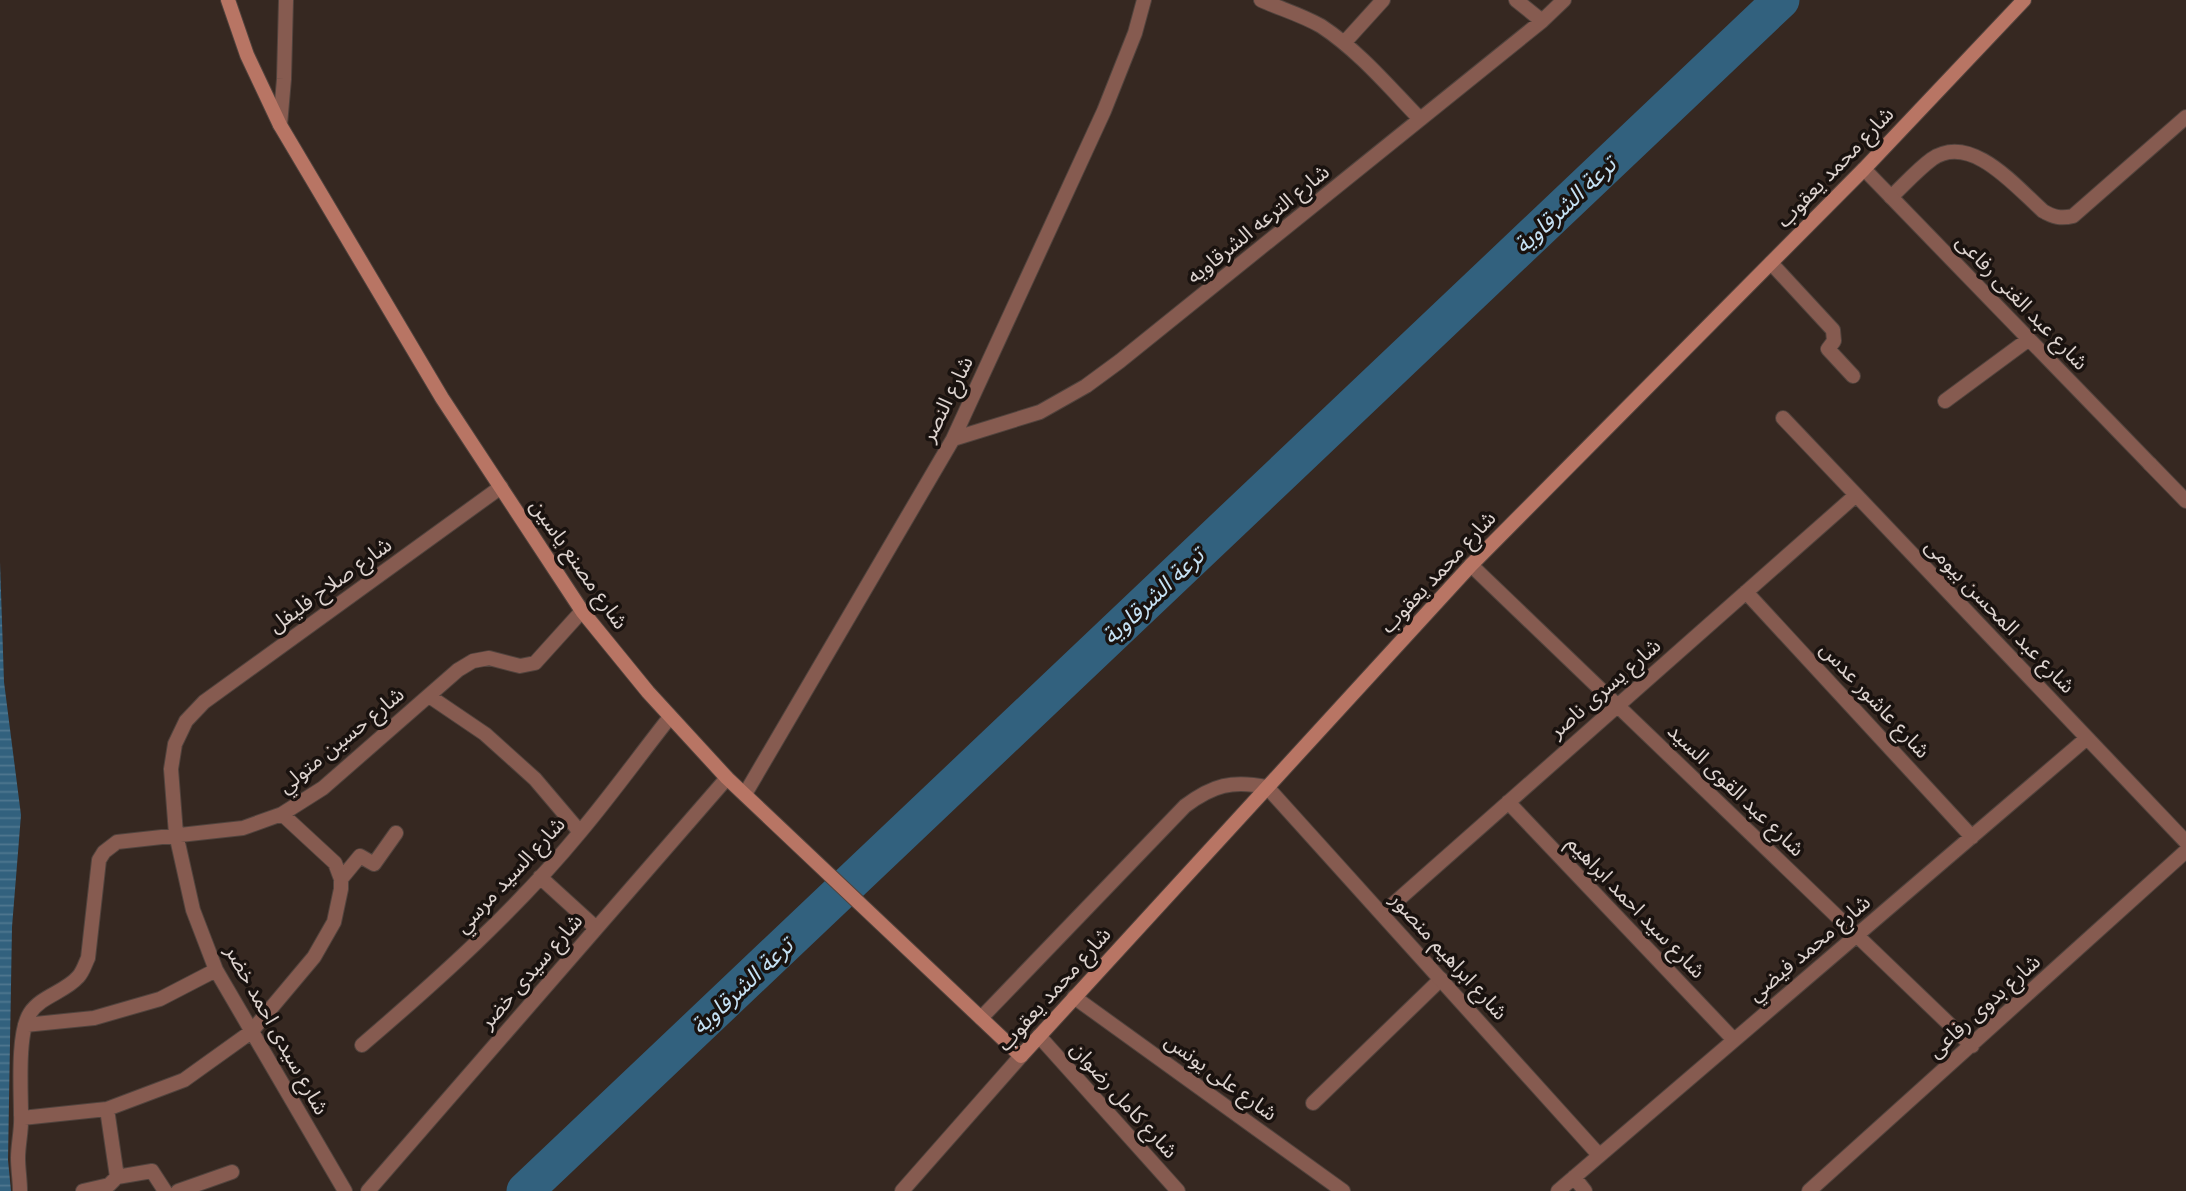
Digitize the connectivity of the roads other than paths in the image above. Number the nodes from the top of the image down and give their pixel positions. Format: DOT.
graph roads {
  1 [pos="228,0"];
  2 [pos="286,0"];
  3 [pos="1144,0"];
  4 [pos="1261,0"];
  5 [pos="1383,0"];
  6 [pos="1516,0"];
  7 [pos="1564,0"];
  8 [pos="2024,0"];
  9 [pos="1278,3"];
  10 [pos="1542,21"];
  11 [pos="1344,43"];
  12 [pos="2186,117"];
  13 [pos="1420,119"];
  14 [pos="280,125"];
  15 [pos="1864,169"];
  16 [pos="1891,197"];
  17 [pos="1770,263"];
  18 [pos="2029,339"];
  19 [pos="1853,376"];
  20 [pos="1945,401"];
  21 [pos="1783,418"];
  22 [pos="954,439"];
  23 [pos="501,487"];
  24 [pos="1856,495"];
  25 [pos="2186,501"];
  26 [pos="1471,565"];
  27 [pos="1746,592"];
  28 [pos="582,611"];
  29 [pos="429,696"];
  30 [pos="1618,706"];
  31 [pos="670,717"];
  32 [pos="186,720"];
  33 [pos="2087,738"];
  34 [pos="727,778"];
  35 [pos="1267,786"];
  36 [pos="745,794"];
  37 [pos="1508,802"];
  38 [pos="282,814"];
  39 [pos="580,832"];
  40 [pos="396,833"];
  41 [pos="176,834"];
  42 [pos="1972,837"];
  43 [pos="2186,842"];
  44 [pos="2186,850"];
  45 [pos="540,877"];
  46 [pos="341,879"];
  47 [pos="1382,914"];
  48 [pos="596,928"];
  49 [pos="1857,935"];
  50 [pos="216,970"];
  51 [pos="1441,979"];
  52 [pos="1074,997"];
  53 [pos="981,1018"];
  54 [pos="25,1025"];
  55 [pos="251,1032"];
  56 [pos="1039,1036"];
  57 [pos="1734,1040"];
  58 [pos="362,1045"];
  59 [pos="1972,1046"];
  60 [pos="1021,1056"];
  61 [pos="1313,1103"];
  62 [pos="107,1109"];
  63 [pos="22,1118"];
  64 [pos="1599,1155"];
  65 [pos="232,1172"];
  66 [pos="117,1177"];
  67 [pos="1574,1177"];
  68 [pos="20,1191"];
  69 [pos="83,1191"];
  70 [pos="165,1191"];
  71 [pos="178,1191"];
  72 [pos="345,1191"];
  73 [pos="368,1191"];
  74 [pos="902,1191"];
  75 [pos="1178,1191"];
  76 [pos="1343,1191"];
  77 [pos="1558,1191"];
  78 [pos="1585,1191"];
  79 [pos="1809,1191"];
  1 -- 14 [label="main road, شارع مصنع ياسين"];
  2 -- 14 [label="street"];
  3 -- 22 [label="street, شارع النصر"];
  4 -- 9 [label="street"];
  5 -- 11 [label="street"];
  6 -- 10 [label="street"];
  7 -- 10 [label="street, شارع الترعه الشرقاويه"];
  8 -- 15 [label="main road, شارع محمد يعقوب"];
  9 -- 11 [label="street"];
  10 -- 13 [label="street, شارع الترعه الشرقاويه"];
  11 -- 13 [label="street"];
  12 -- 16 [label="street"];
  13 -- 22 [label="street, شارع الترعه الشرقاويه"];
  14 -- 23 [label="main road, شارع مصنع ياسين"];
  15 -- 16 [label="street, شارع عبد الغنى رفاعى"];
  15 -- 17 [label="main road, شارع محمد يعقوب"];
  16 -- 18 [label="street, شارع عبد الغنى رفاعى"];
  17 -- 19 [label="street"];
  17 -- 26 [label="main road, شارع محمد يعقوب"];
  18 -- 20 [label="street"];
  18 -- 25 [label="street, شارع عبد الغنى رفاعى"];
  21 -- 24 [label="street, شارع عبد المحسن بيومى"];
  22 -- 36 [label="street, شارع النصر"];
  23 -- 28 [label="main road, شارع مصنع ياسين"];
  23 -- 32 [label="street, شارع صلاح فليفل"];
  24 -- 27 [label="street, شارع يسرى ناصر"];
  24 -- 33 [label="street, شارع عبد المحسن بيومى"];
  26 -- 30 [label="street, شارع عبد القوى السيد"];
  26 -- 35 [label="main road, شارع محمد يعقوب"];
  27 -- 30 [label="street, شارع يسرى ناصر"];
  27 -- 42 [label="street, شارع عاشور عدس"];
  28 -- 29 [label="street, شارع حسين متولي"];
  28 -- 31 [label="main road, شارع مصنع ياسين"];
  29 -- 38 [label="street, شارع حسين متولي"];
  29 -- 39 [label="street"];
  30 -- 37 [label="street, شارع يسرى ناصر"];
  30 -- 49 [label="street, شارع عبد القوى السيد"];
  31 -- 34 [label="main road, شارع مصنع ياسين"];
  31 -- 39 [label="street, شارع السيد مرسي"];
  32 -- 41 [label="street, شارع سيدى احمد خضر"];
  33 -- 42 [label="street, شارع محمد فيضي"];
  33 -- 43 [label="street, شارع عبد المحسن بيومى"];
  34 -- 36 [label="main road, شارع مصنع ياسين"];
  34 -- 48 [label="street, شارع سيدى خضر"];
  35 -- 47 [label="street, شارع ابراهيم منصور"];
  35 -- 52 [label="main road, شارع محمد يعقوب"];
  35 -- 53 [label="street"];
  36 -- 53 [label="main road, شارع مصنع ياسين"];
  37 -- 47 [label="street, شارع يسرى ناصر"];
  37 -- 57 [label="street, شارع سيد احمد ابراهيم"];
  38 -- 41 [label="street, شارع حسين متولي"];
  38 -- 46 [label="street"];
  39 -- 45 [label="street, شارع السيد مرسي"];
  40 -- 46 [label="street"];
  41 -- 50 [label="street, شارع سيدى احمد خضر"];
  41 -- 54 [label="street, شارع حسين متولي"];
  42 -- 49 [label="street, شارع محمد فيضي"];
  44 -- 59 [label="street, شارع بدوى رفاعى"];
  45 -- 48 [label="street"];
  45 -- 58 [label="street, شارع السيد مرسي"];
  46 -- 55 [label="street"];
  47 -- 51 [label="street, شارع ابراهيم منصور"];
  48 -- 73 [label="street, شارع سيدى خضر"];
  49 -- 57 [label="street, شارع محمد فيضي"];
  49 -- 59 [label="street, شارع عبد القوى السيد"];
  50 -- 54 [label="street"];
  50 -- 55 [label="street, شارع سيدى احمد خضر"];
  51 -- 61 [label="street"];
  51 -- 64 [label="street, شارع ابراهيم منصور"];
  52 -- 56 [label="main road, شارع محمد يعقوب"];
  52 -- 76 [label="street, شارع على يونس"];
  53 -- 60 [label="main road, شارع مصنع ياسين"];
  54 -- 63 [label="street"];
  55 -- 62 [label="street"];
  55 -- 72 [label="street, شارع سيدى احمد خضر"];
  56 -- 60 [label="main road, شارع محمد يعقوب"];
  56 -- 75 [label="street, شارع كامل رضوان"];
  57 -- 64 [label="street, شارع محمد فيضي"];
  59 -- 79 [label="street, شارع بدوى رفاعى"];
  60 -- 74 [label="street, شارع محمد يعقوب"];
  62 -- 63 [label="street"];
  62 -- 66 [label="street"];
  63 -- 68 [label="street"];
  64 -- 67 [label="street, شارع محمد فيضي"];
  65 -- 71 [label="street"];
  66 -- 69 [label="street"];
  66 -- 70 [label="street"];
  67 -- 77 [label="street, شارع محمد فيضي"];
  67 -- 78 [label="street"];
}
